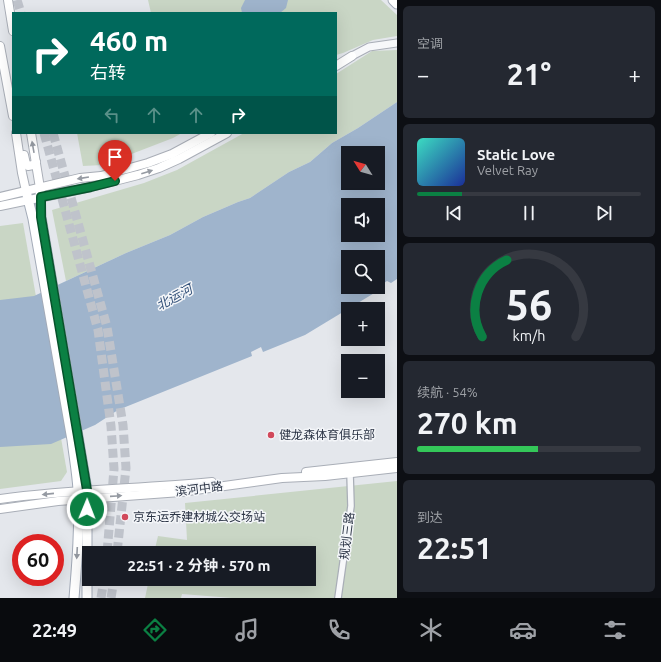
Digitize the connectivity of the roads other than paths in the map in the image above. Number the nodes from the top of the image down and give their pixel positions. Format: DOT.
graph roads {
  1 [pos="8,0"];
  2 [pos="393,0"];
  3 [pos="397,4"];
  4 [pos="12,25"];
  5 [pos="397,43"];
  6 [pos="0,46"];
  7 [pos="352,56"];
  8 [pos="337,62"];
  9 [pos="337,65"];
  10 [pos="12,111"];
  11 [pos="17,134"];
  12 [pos="18,134"];
  13 [pos="31,134"];
  14 [pos="209,134"];
  15 [pos="224,134"];
  16 [pos="36,162"];
  17 [pos="40,192"];
  18 [pos="27,195"];
  19 [pos="0,197"];
  20 [pos="0,206"];
  21 [pos="37,218"];
  22 [pos="397,462"];
  23 [pos="397,468"];
  24 [pos="350,473"];
  25 [pos="82,495"];
  26 [pos="0,499"];
  27 [pos="0,509"];
  28 [pos="74,598"];
  29 [pos="87,598"];
  30 [pos="338,598"];
  1 -- 4 [label="main road"];
  2 -- 3 [label="main road"];
  5 -- 7 [label="street"];
  6 -- 10 [label="main road"];
  7 -- 8 [label="main road"];
  7 -- 9 [label="main road"];
  11 -- 18 [label="main road"];
  12 -- 16 [label="main road"];
  16 -- 13 [label="main road, one-way"];
  14 -- 17 [label="main road, one-way"];
  17 -- 15 [label="main road, one-way"];
  16 -- 17 [label="main road"];
  17 -- 18 [label="main road"];
  17 -- 21 [label="main road"];
  18 -- 19 [label="main road"];
  18 -- 20 [label="main road"];
  18 -- 21 [label="main road"];
  21 -- 25 [label="main road"];
  22 -- 25 [label="main road, 滨河中路"];
  23 -- 24 [label="main road, 滨河中路"];
  25 -- 24 [label="main road, 滨河中路, one-way"];
  24 -- 30 [label="street, 规划三路"];
  25 -- 26 [label="main road, 滨河中路, one-way"];
  25 -- 27 [label="main road, 滨河中路"];
  25 -- 28 [label="main road, one-way"];
  25 -- 29 [label="main road"];
}
